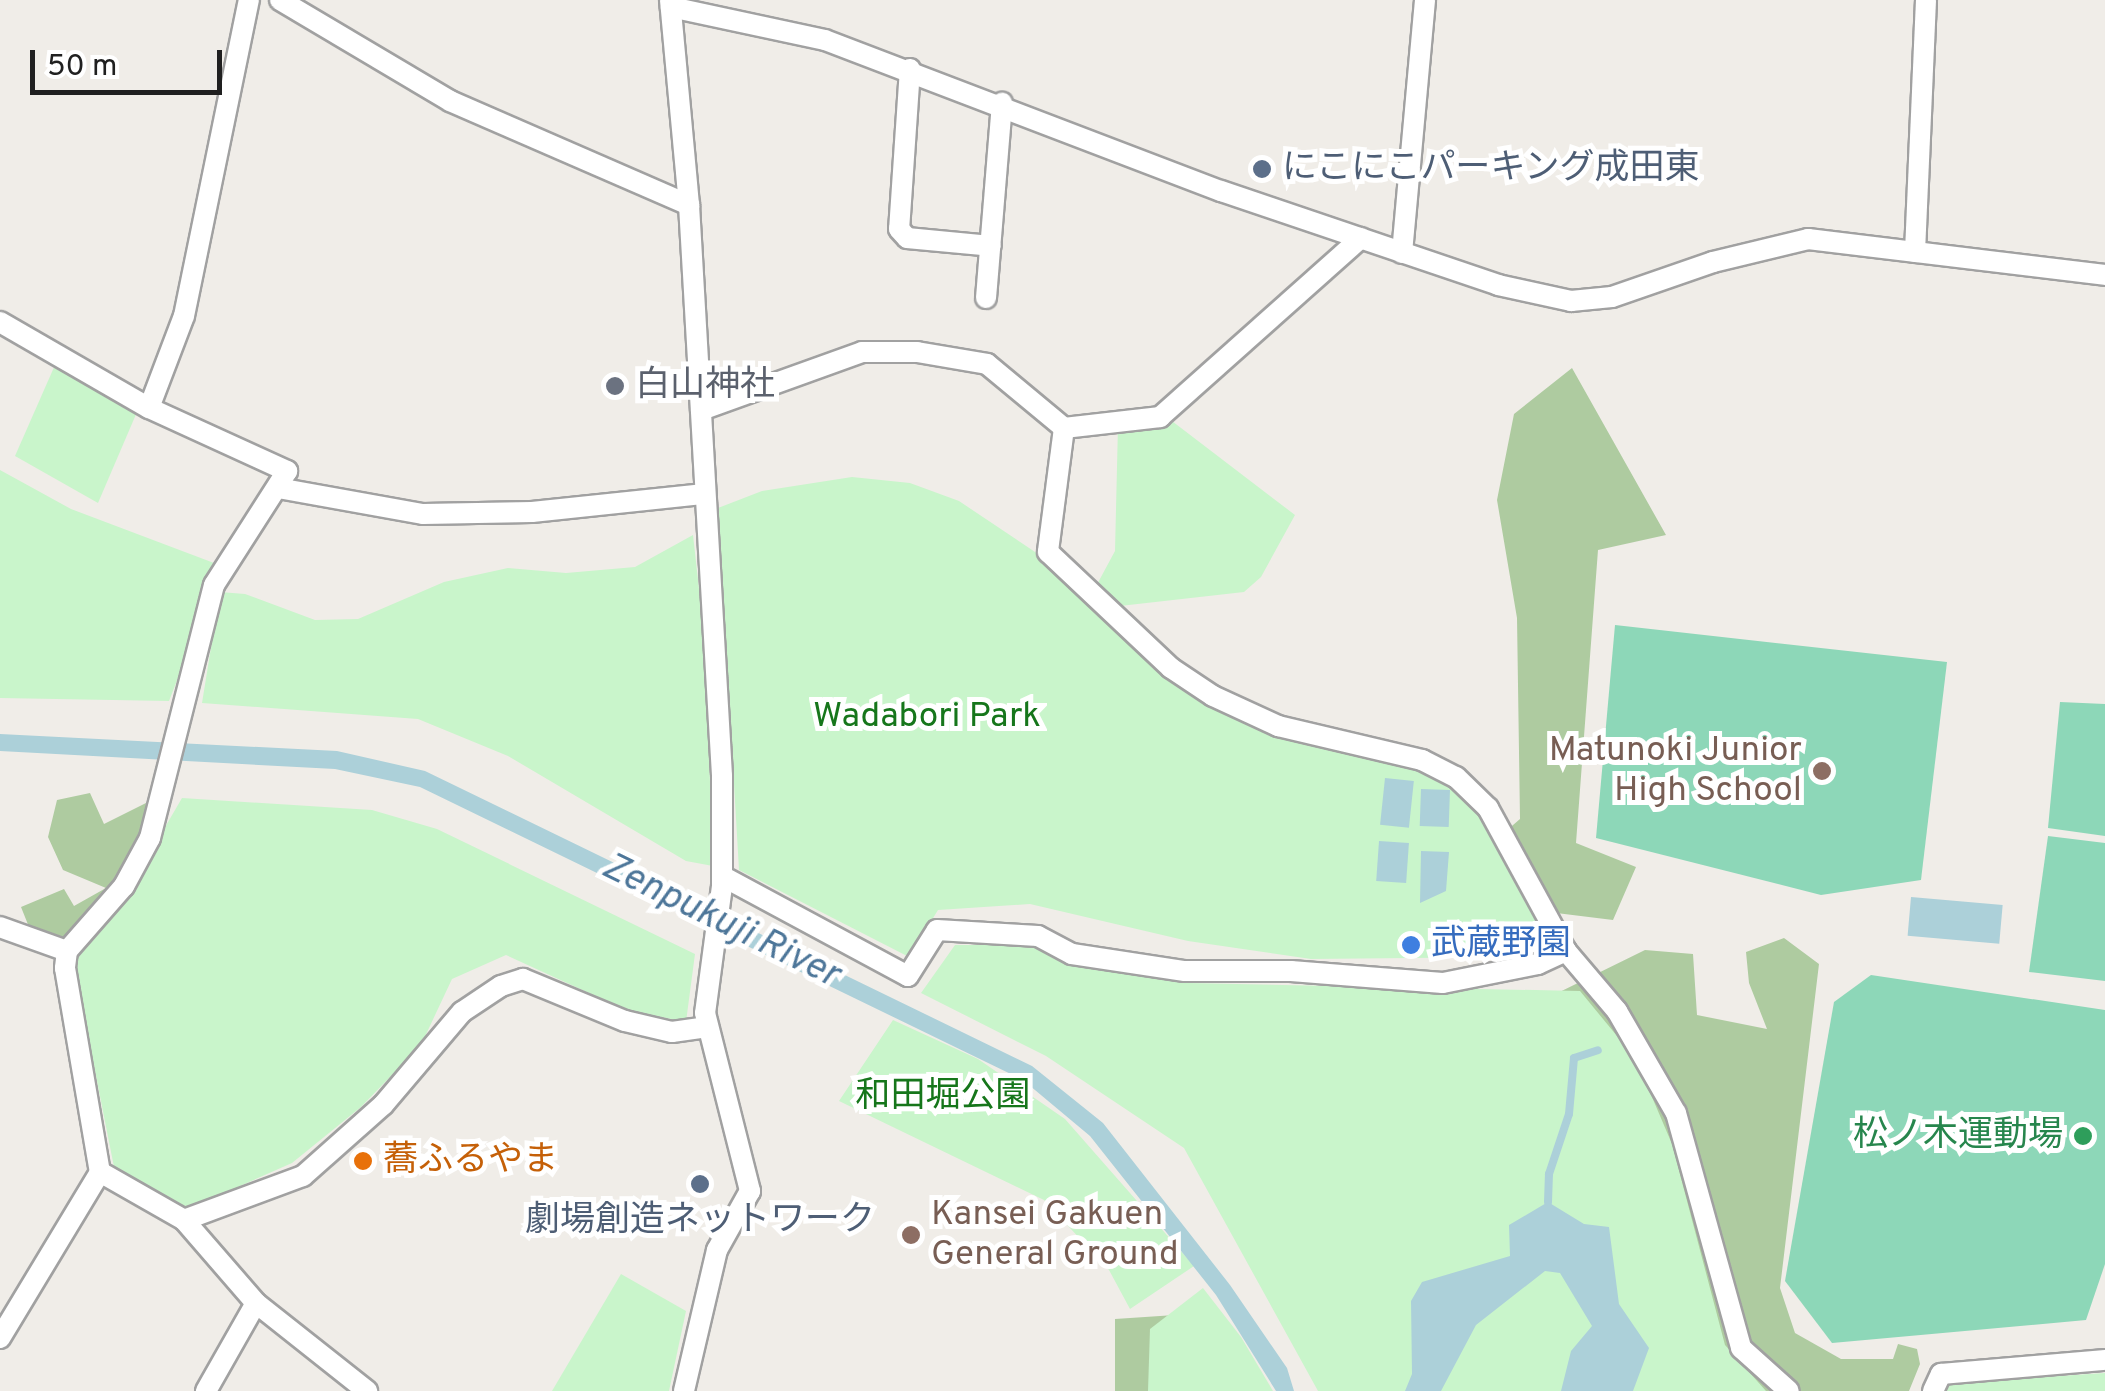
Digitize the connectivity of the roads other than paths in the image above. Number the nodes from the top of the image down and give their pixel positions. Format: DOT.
graph roads {
  1 [pos="249,0"];
  2 [pos="280,0"];
  3 [pos="1425,0"];
  4 [pos="1926,0"];
  5 [pos="671,4"];
  6 [pos="910,69"];
  7 [pos="1002,103"];
  8 [pos="690,205"];
  9 [pos="1361,238"];
  10 [pos="991,246"];
  11 [pos="1914,252"];
  12 [pos="1402,253"];
  13 [pos="2105,275"];
  14 [pos="986,298"];
  15 [pos="0,322"];
  16 [pos="149,408"];
  17 [pos="702,410"];
  18 [pos="1064,428"];
  19 [pos="278,488"];
  20 [pos="702,494"];
  21 [pos="722,881"];
  22 [pos="0,927"];
  23 [pos="67,951"];
  24 [pos="1566,951"];
  25 [pos="706,1027"];
  26 [pos="100,1172"];
  27 [pos="184,1220"];
  28 [pos="256,1303"];
  29 [pos="0,1338"];
  30 [pos="2105,1360"];
  31 [pos="206,1391"];
  32 [pos="367,1391"];
  33 [pos="684,1391"];
  34 [pos="1789,1391"];
  35 [pos="1932,1391"];
  1 -- 16 [label="street"];
  2 -- 8 [label="street"];
  3 -- 12 [label="street"];
  4 -- 11 [label="street"];
  5 -- 6 [label="street"];
  5 -- 8 [label="street"];
  6 -- 7 [label="street"];
  6 -- 10 [label="street"];
  7 -- 9 [label="street"];
  7 -- 10 [label="street"];
  8 -- 17 [label="street"];
  9 -- 12 [label="street"];
  9 -- 18 [label="street"];
  10 -- 14 [label="street"];
  11 -- 12 [label="street"];
  11 -- 13 [label="street"];
  15 -- 16 [label="street"];
  16 -- 19 [label="street"];
  17 -- 18 [label="street"];
  17 -- 20 [label="street"];
  18 -- 24 [label="street"];
  19 -- 20 [label="street"];
  19 -- 23 [label="street"];
  20 -- 21 [label="street"];
  21 -- 24 [label="street"];
  21 -- 25 [label="street"];
  22 -- 23 [label="street"];
  23 -- 26 [label="street"];
  24 -- 34 [label="street"];
  25 -- 27 [label="street"];
  25 -- 33 [label="street"];
  26 -- 27 [label="street"];
  26 -- 29 [label="street"];
  27 -- 28 [label="street"];
  28 -- 31 [label="street"];
  28 -- 32 [label="street"];
  30 -- 35 [label="street"];
}
